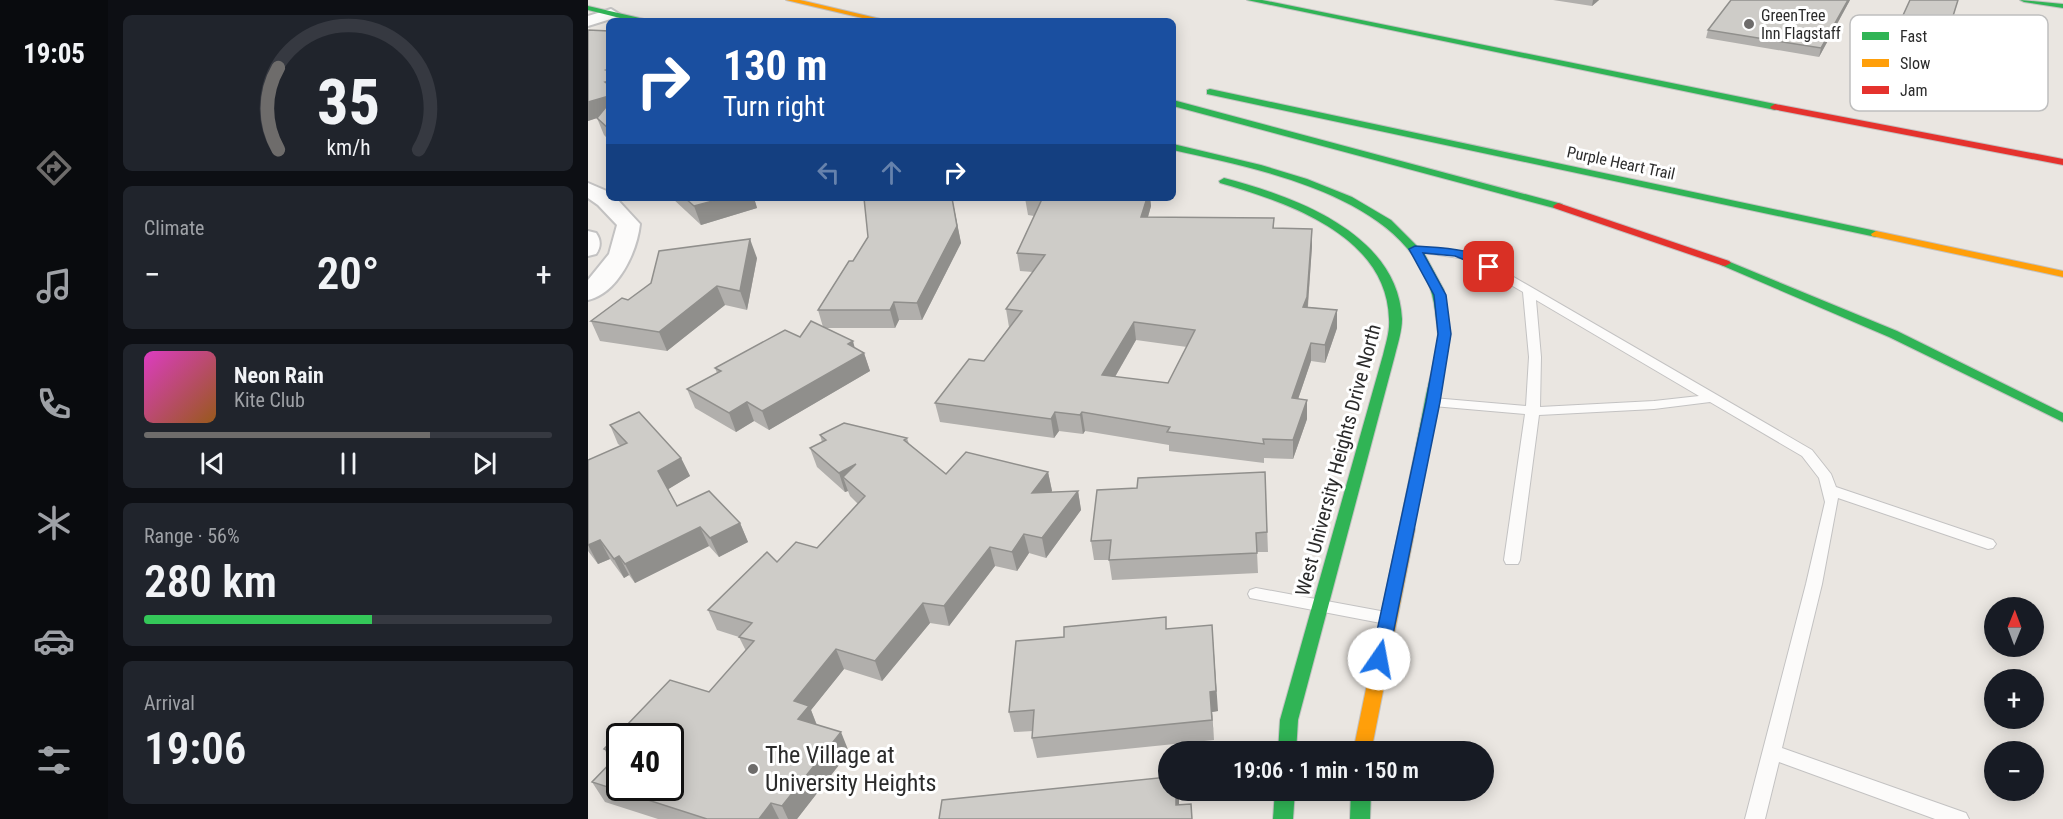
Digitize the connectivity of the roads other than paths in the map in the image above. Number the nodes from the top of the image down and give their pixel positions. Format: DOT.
graph roads {
  1 [pos="788,0"];
  2 [pos="1251,0"];
  3 [pos="2024,0"];
  4 [pos="2063,6"];
  5 [pos="589,15"];
  6 [pos="854,18"];
  7 [pos="871,18"];
  8 [pos="606,21"];
  9 [pos="1196,89"];
  10 [pos="1176,104"];
  11 [pos="1176,148"];
  12 [pos="2063,162"];
  13 [pos="1207,177"];
  14 [pos="588,189"];
  15 [pos="606,200"];
  16 [pos="607,201"];
  17 [pos="588,238"];
  18 [pos="588,249"];
  19 [pos="1415,249"];
  20 [pos="2063,274"];
  21 [pos="1529,290"];
  22 [pos="588,293"];
  23 [pos="1712,398"];
  24 [pos="1433,402"];
  25 [pos="1534,411"];
  26 [pos="2063,418"];
  27 [pos="1830,490"];
  28 [pos="1988,543"];
  29 [pos="1512,560"];
  30 [pos="1256,594"];
  31 [pos="1320,607"];
  32 [pos="1388,618"];
  33 [pos="1288,741"];
  34 [pos="1364,741"];
  35 [pos="1772,752"];
  36 [pos="1284,801"];
  37 [pos="1360,801"];
  38 [pos="1283,819"];
  39 [pos="1359,819"];
  40 [pos="1755,819"];
  41 [pos="1959,819"];
  1 -- 6 [label="main road"];
  1 -- 7 [label="main road"];
  2 -- 12 [label="main road"];
  3 -- 4 [label="main road"];
  5 -- 8 [label="street"];
  9 -- 20 [label="main road, Purple Heart Trail"];
  10 -- 26 [label="main road"];
  11 -- 19 [label="main road"];
  13 -- 31 [label="main road, West University Heights Drive North"];
  14 -- 15 [label="street"];
  16 -- 22 [label="street"];
  17 -- 18 [label="street"];
  19 -- 21 [label="lane"];
  19 -- 24 [label="main road"];
  21 -- 23 [label="lane"];
  21 -- 25 [label="lane"];
  23 -- 25 [label="lane"];
  23 -- 27 [label="lane"];
  24 -- 25 [label="lane"];
  24 -- 32 [label="main road"];
  25 -- 29 [label="lane"];
  27 -- 28 [label="lane"];
  27 -- 35 [label="lane"];
  30 -- 31 [label="lane"];
  31 -- 32 [label="lane"];
  31 -- 33 [label="main road, West University Heights Drive North"];
  32 -- 34 [label="main road"];
  35 -- 40 [label="lane"];
  35 -- 41 [label="lane"];
  36 -- 38 [label="main road"];
  37 -- 39 [label="main road"];
}
